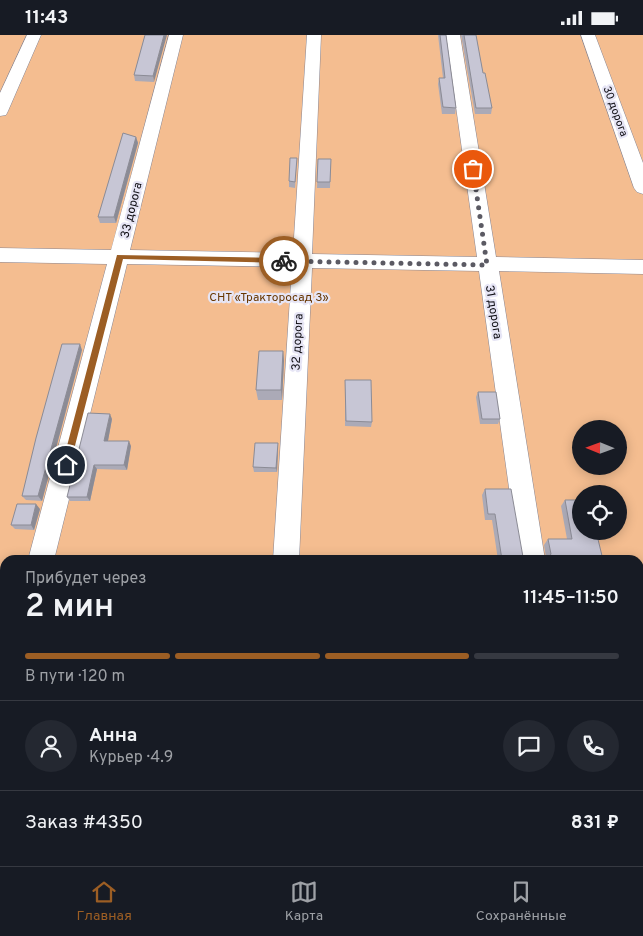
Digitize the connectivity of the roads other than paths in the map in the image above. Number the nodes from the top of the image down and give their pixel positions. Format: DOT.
graph roads {
  1 [pos="34,35"];
  2 [pos="176,35"];
  3 [pos="314,35"];
  4 [pos="453,35"];
  5 [pos="588,35"];
  6 [pos="0,111"];
  7 [pos="643,188"];
  8 [pos="0,255"];
  9 [pos="120,256"];
  10 [pos="301,261"];
  11 [pos="487,265"];
  12 [pos="643,267"];
  13 [pos="42,555"];
  14 [pos="286,555"];
  15 [pos="531,555"];
  1 -- 6 [label="street"];
  2 -- 9 [label="street, 33 дорога"];
  3 -- 10 [label="street, 32 дорога"];
  4 -- 11 [label="street, 31 дорога"];
  5 -- 7 [label="street, 30 дорога"];
  8 -- 9 [label="street"];
  9 -- 10 [label="street"];
  9 -- 13 [label="street, 33 дорога"];
  10 -- 11 [label="street"];
  10 -- 14 [label="street, 32 дорога"];
  11 -- 12 [label="street"];
  11 -- 15 [label="street, 31 дорога"];
}
